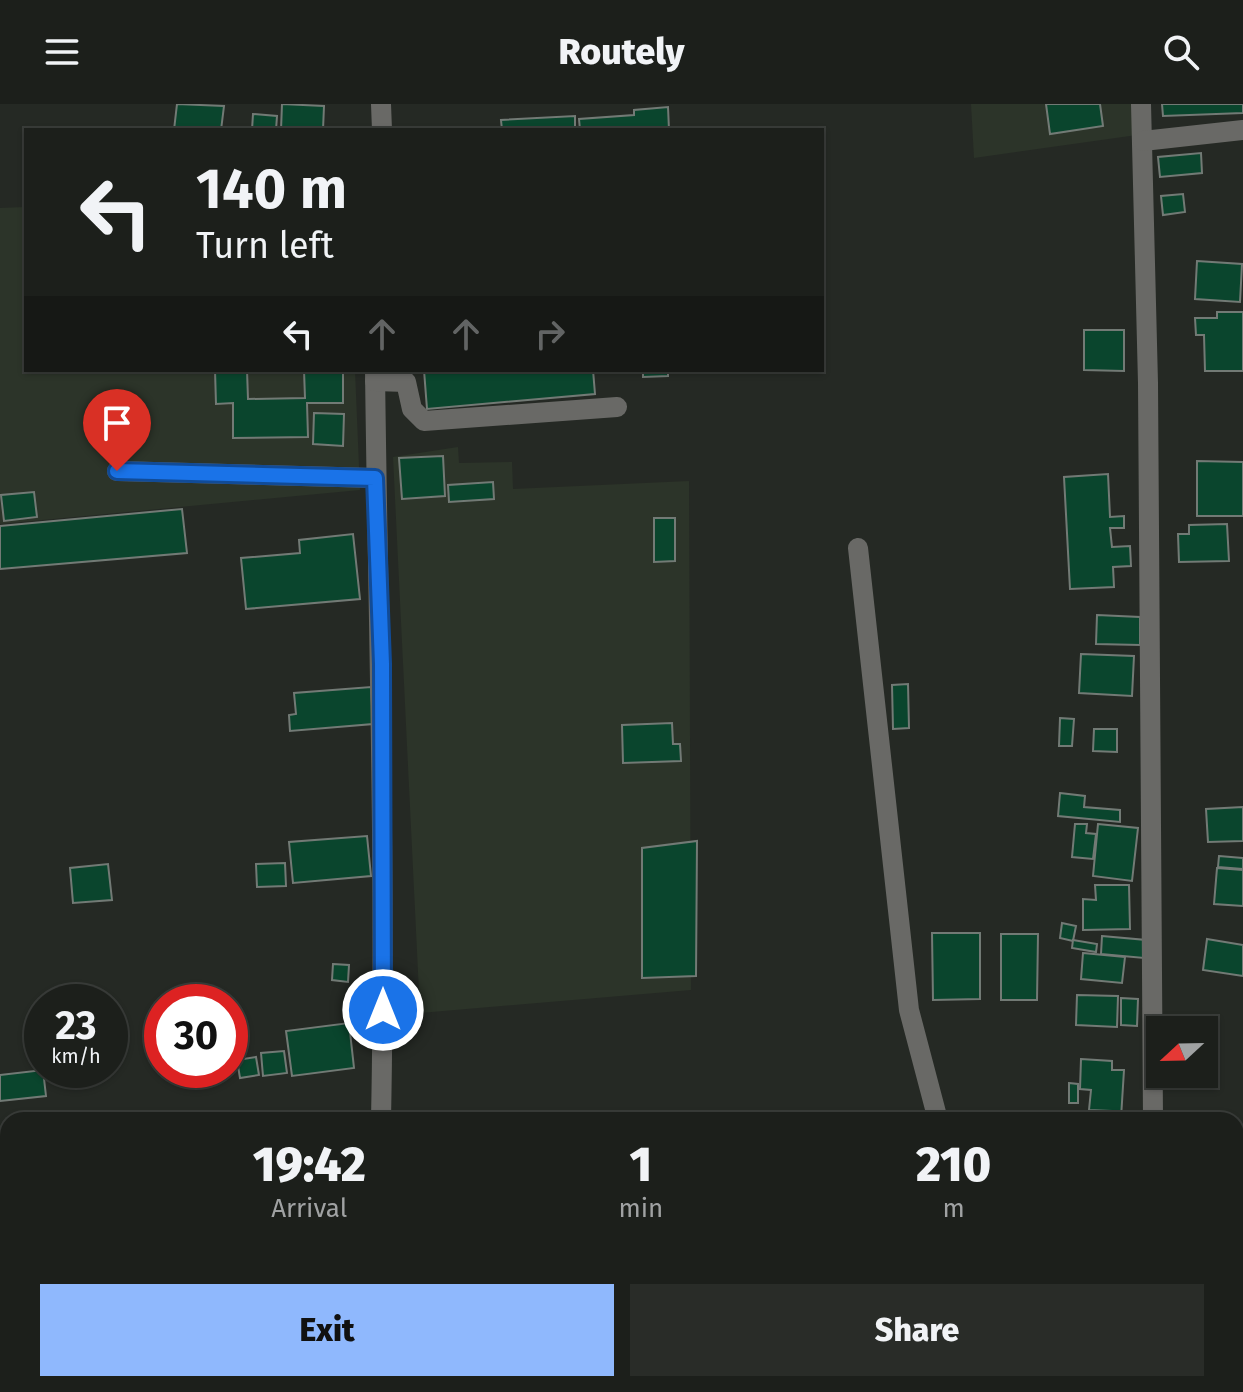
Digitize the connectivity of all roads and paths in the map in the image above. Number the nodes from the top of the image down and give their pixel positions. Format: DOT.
graph roads {
  1 [pos="381,104"];
  2 [pos="1141,104"];
  3 [pos="382,128"];
  4 [pos="1243,130"];
  5 [pos="1143,141"];
  6 [pos="375,376"];
  7 [pos="406,376"];
  8 [pos="617,407"];
  9 [pos="117,471"];
  10 [pos="375,478"];
  11 [pos="858,548"];
  12 [pos="381,1112"];
  13 [pos="936,1112"];
  14 [pos="1153,1112"];
  1 -- 3 [label="street"];
  2 -- 5 [label="street"];
  4 -- 5 [label="street"];
  5 -- 14 [label="street"];
  6 -- 7 [label="street"];
  6 -- 10 [label="street"];
  7 -- 8 [label="street"];
  9 -- 10 [label="street"];
  10 -- 12 [label="street"];
  11 -- 13 [label="street"];
}
